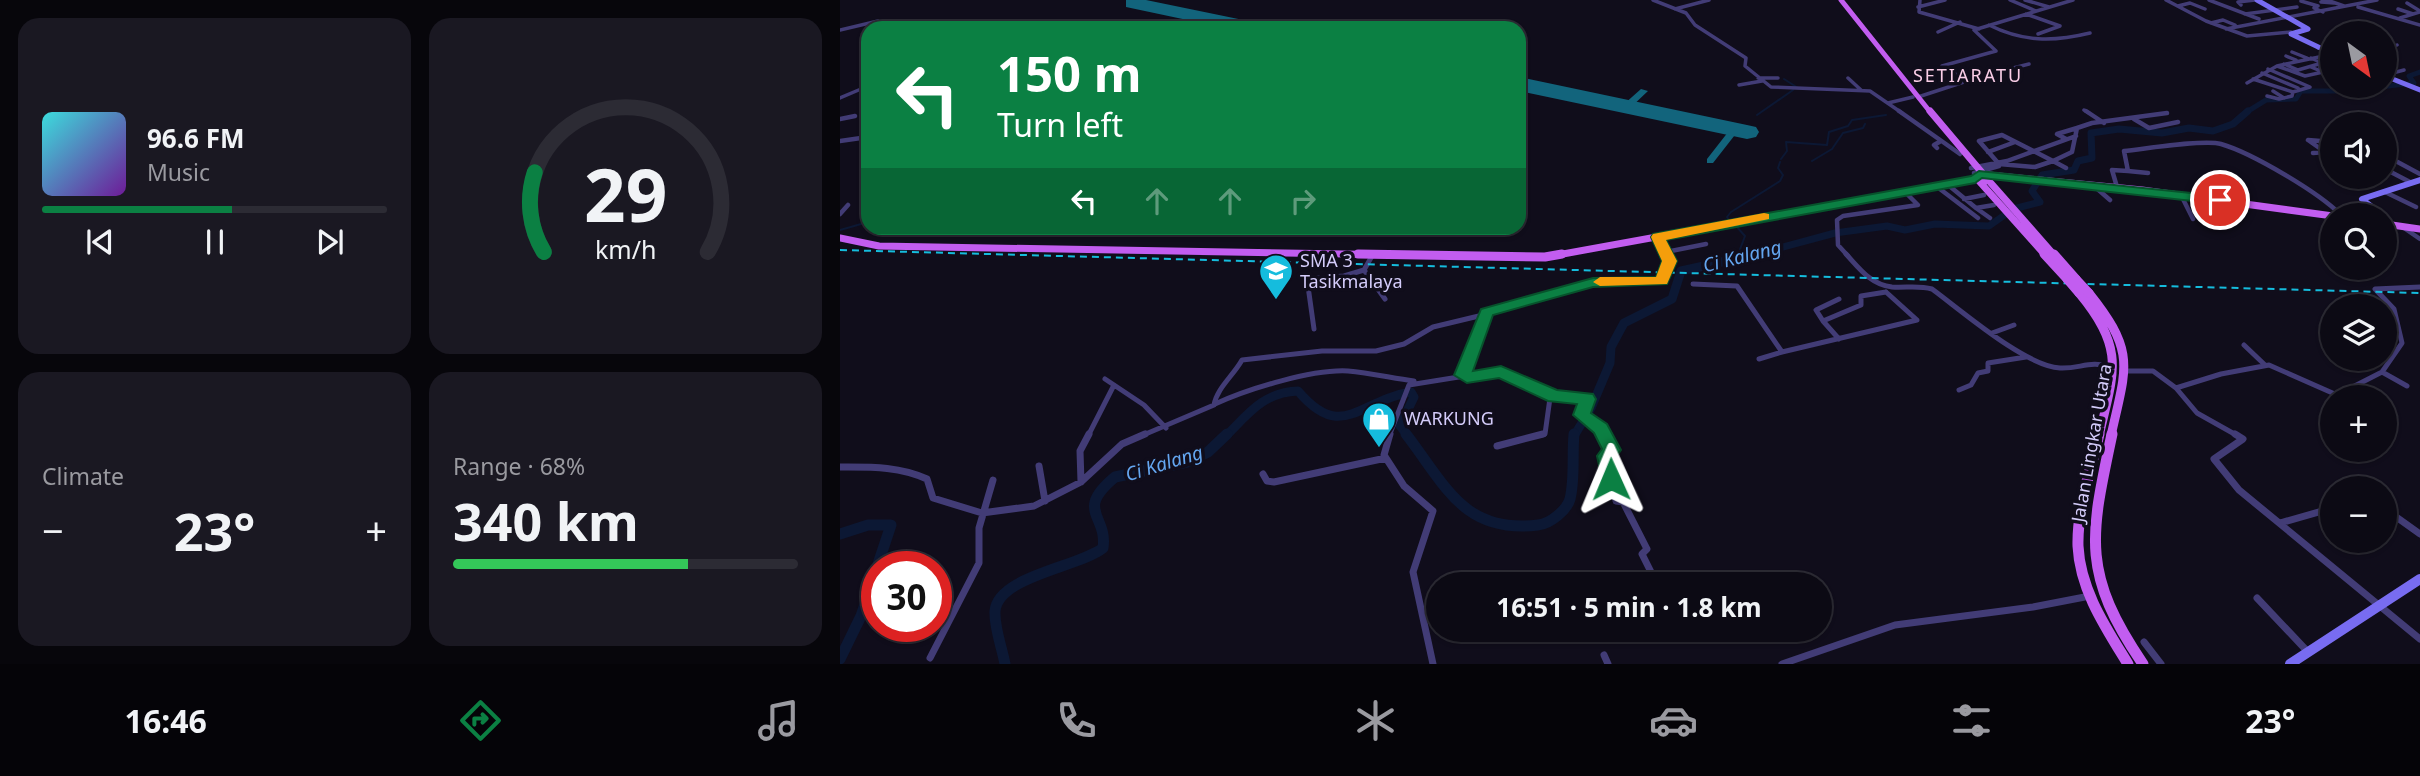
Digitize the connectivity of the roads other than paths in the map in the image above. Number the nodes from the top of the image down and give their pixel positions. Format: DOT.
graph roads {
  1 [pos="1653,0"];
  2 [pos="1709,0"];
  3 [pos="1840,0"];
  4 [pos="1920,0"];
  5 [pos="1944,0"];
  6 [pos="2010,0"];
  7 [pos="2024,0"];
  8 [pos="2073,0"];
  9 [pos="2166,0"];
  10 [pos="2209,0"];
  11 [pos="2256,0"];
  12 [pos="2326,0"];
  13 [pos="2360,0"];
  14 [pos="2377,0"];
  15 [pos="1693,1"];
  16 [pos="2301,1"];
  17 [pos="2367,2"];
  18 [pos="2407,3"];
  19 [pos="2217,4"];
  20 [pos="2178,6"];
  21 [pos="2355,6"];
  22 [pos="1918,7"];
  23 [pos="2028,7"];
  24 [pos="2047,7"];
  25 [pos="2297,7"];
  26 [pos="2347,7"];
  27 [pos="1675,9"];
  28 [pos="2205,9"];
  29 [pos="2276,9"];
  30 [pos="2398,9"];
  31 [pos="2035,10"];
  32 [pos="2324,12"];
  33 [pos="2420,12"];
  34 [pos="2026,14"];
  35 [pos="2245,14"];
  36 [pos="2413,14"];
  37 [pos="2408,15"];
  38 [pos="2291,17"];
  39 [pos="2307,17"];
  40 [pos="2315,18"];
  41 [pos="2398,19"];
  42 [pos="2420,19"];
  43 [pos="2262,20"];
  44 [pos="1960,22"];
  45 [pos="2211,23"];
  46 [pos="1989,25"];
  47 [pos="2235,25"];
  48 [pos="2420,25"];
  49 [pos="861,26"];
  50 [pos="1979,29"];
  51 [pos="2226,29"];
  52 [pos="840,30"];
  53 [pos="1938,32"];
  54 [pos="2090,33"];
  55 [pos="2291,33"];
  56 [pos="2038,34"];
  57 [pos="2319,48"];
  58 [pos="2292,52"];
  59 [pos="2286,56"];
  60 [pos="2320,56"];
  61 [pos="2309,58"];
  62 [pos="2297,60"];
  63 [pos="2029,64"];
  64 [pos="2284,64"];
  65 [pos="2277,66"];
  66 [pos="2314,66"];
  67 [pos="2320,68"];
  68 [pos="2268,69"];
  69 [pos="2298,69"];
  70 [pos="2404,70"];
  71 [pos="2290,71"];
  72 [pos="2398,72"];
  73 [pos="2260,74"];
  74 [pos="1778,78"];
  75 [pos="1848,79"];
  76 [pos="2253,79"];
  77 [pos="1760,80"];
  78 [pos="1966,80"];
  79 [pos="2398,82"];
  80 [pos="2247,83"];
  81 [pos="1739,85"];
  82 [pos="2298,88"];
  83 [pos="860,89"];
  84 [pos="1861,90"];
  85 [pos="2420,90"];
  86 [pos="2273,91"];
  87 [pos="2293,92"];
  88 [pos="2267,96"];
  89 [pos="1916,97"];
  90 [pos="840,98"];
  91 [pos="2284,98"];
  92 [pos="1888,103"];
  93 [pos="2084,110"];
  94 [pos="1930,115"];
  95 [pos="855,116"];
  96 [pos="2134,118"];
  97 [pos="840,119"];
  98 [pos="2097,119"];
  99 [pos="2119,121"];
  100 [pos="2092,123"];
  101 [pos="2104,123"];
  102 [pos="2127,127"];
  103 [pos="2077,128"];
  104 [pos="2013,133"];
  105 [pos="2004,136"];
  106 [pos="2076,136"];
  107 [pos="861,138"];
  108 [pos="2066,139"];
  109 [pos="840,141"];
  110 [pos="1941,141"];
  111 [pos="2320,141"];
  112 [pos="2015,142"];
  113 [pos="2221,144"];
  114 [pos="1937,148"];
  115 [pos="2320,148"];
  116 [pos="2036,151"];
  117 [pos="1988,152"];
  118 [pos="2320,152"];
  119 [pos="2313,153"];
  120 [pos="1960,155"];
  121 [pos="2053,161"];
  122 [pos="2397,162"];
  123 [pos="2005,163"];
  124 [pos="2017,166"];
  125 [pos="2038,167"];
  126 [pos="2066,168"];
  127 [pos="2047,171"];
  128 [pos="2128,171"];
  129 [pos="2148,173"];
  130 [pos="2420,174"];
  131 [pos="1980,175"];
  132 [pos="2397,175"];
  133 [pos="2420,180"];
  134 [pos="1944,182"];
  135 [pos="2410,182"];
  136 [pos="1934,184"];
  137 [pos="2093,185"];
  138 [pos="2117,187"];
  139 [pos="1902,190"];
  140 [pos="2382,190"];
  141 [pos="1984,195"];
  142 [pos="2181,195"];
  143 [pos="1964,199"];
  144 [pos="2110,200"];
  145 [pos="2329,203"];
  146 [pos="2366,203"];
  147 [pos="848,205"];
  148 [pos="2001,205"];
  149 [pos="2416,207"];
  150 [pos="1976,208"];
  151 [pos="840,214"];
  152 [pos="2320,214"];
  153 [pos="1978,218"];
  154 [pos="1990,218"];
  155 [pos="2193,219"];
  156 [pos="2397,224"];
  157 [pos="2397,226"];
  158 [pos="2400,226"];
  159 [pos="1835,229"];
  160 [pos="2420,229"];
  161 [pos="1840,234"];
  162 [pos="1658,237"];
  163 [pos="840,238"];
  164 [pos="2420,239"];
  165 [pos="1706,244"];
  166 [pos="1667,252"];
  167 [pos="1372,256"];
  168 [pos="1364,270"];
  169 [pos="1693,284"];
  170 [pos="2420,287"];
  171 [pos="1889,290"];
  172 [pos="1385,299"];
  173 [pos="1839,299"];
  174 [pos="1483,315"];
  175 [pos="1822,321"];
  176 [pos="2014,325"];
  177 [pos="1314,329"];
  178 [pos="1992,333"];
  179 [pos="1839,339"];
  180 [pos="2244,345"];
  181 [pos="1782,352"];
  182 [pos="2025,357"];
  183 [pos="1759,359"];
  184 [pos="2265,365"];
  185 [pos="2121,369"];
  186 [pos="2382,372"];
  187 [pos="1463,375"];
  188 [pos="1104,379"];
  189 [pos="1431,382"];
  190 [pos="1114,385"];
  191 [pos="2407,386"];
  192 [pos="2176,388"];
  193 [pos="1959,390"];
  194 [pos="1554,396"];
  195 [pos="1216,403"];
  196 [pos="2112,405"];
  197 [pos="1165,427"];
  198 [pos="1497,446"];
  199 [pos="1386,458"];
  200 [pos="1039,466"];
  201 [pos="840,467"];
  202 [pos="1263,474"];
  203 [pos="993,480"];
  204 [pos="1081,482"];
  205 [pos="1045,501"];
  206 [pos="984,511"];
  207 [pos="2320,512"];
  208 [pos="2081,514"];
  209 [pos="2095,518"];
  210 [pos="2397,518"];
  211 [pos="2280,523"];
  212 [pos="2420,534"];
  213 [pos="1651,572"];
  214 [pos="2420,579"];
  215 [pos="2090,596"];
  216 [pos="2257,598"];
  217 [pos="2379,604"];
  218 [pos="2420,639"];
  219 [pos="2144,642"];
  220 [pos="2124,649"];
  221 [pos="2308,652"];
  222 [pos="930,658"];
  223 [pos="1433,664"];
  224 [pos="1782,664"];
  225 [pos="2128,664"];
  226 [pos="2143,664"];
  227 [pos="2161,664"];
  228 [pos="2290,664"];
  1 -- 27 [label="street"];
  2 -- 15 [label="street"];
  3 -- 89 [label="main road"];
  4 -- 22 [label="street"];
  5 -- 22 [label="street"];
  6 -- 31 [label="street"];
  7 -- 23 [label="street"];
  7 -- 24 [label="street"];
  8 -- 24 [label="street"];
  9 -- 20 [label="street"];
  10 -- 19 [label="street"];
  11 -- 19 [label="street"];
  11 -- 29 [label="street"];
  12 -- 26 [label="street"];
  13 -- 17 [label="street"];
  14 -- 17 [label="street"];
  15 -- 27 [label="street"];
  16 -- 32 [label="street"];
  17 -- 21 [label="street"];
  18 -- 33 [label="street"];
  19 -- 35 [label="street"];
  20 -- 28 [label="street"];
  20 -- 45 [label="street"];
  21 -- 26 [label="street"];
  21 -- 41 [label="street"];
  22 -- 44 [label="street"];
  24 -- 31 [label="street"];
  25 -- 29 [label="street"];
  26 -- 32 [label="street"];
  27 -- 77 [label="street"];
  29 -- 35 [label="street"];
  29 -- 38 [label="street"];
  30 -- 36 [label="street"];
  31 -- 34 [label="street"];
  32 -- 39 [label="street"];
  33 -- 36 [label="street"];
  34 -- 46 [label="street"];
  34 -- 56 [label="street"];
  35 -- 43 [label="street"];
  36 -- 37 [label="street"];
  37 -- 41 [label="street"];
  37 -- 42 [label="street"];
  38 -- 39 [label="street"];
  38 -- 43 [label="street"];
  38 -- 55 [label="street"];
  39 -- 40 [label="street"];
  41 -- 48 [label="street"];
  43 -- 47 [label="street"];
  44 -- 50 [label="street"];
  44 -- 53 [label="street"];
  45 -- 47 [label="street"];
  45 -- 51 [label="street"];
  46 -- 50 [label="street"];
  46 -- 54 [label="street"];
  47 -- 51 [label="street"];
  49 -- 52 [label="street"];
  50 -- 78 [label="street"];
  51 -- 55 [label="street"];
  55 -- 57 [label="street"];
  58 -- 61 [label="street"];
  59 -- 62 [label="street"];
  60 -- 61 [label="street"];
  61 -- 62 [label="street"];
  61 -- 66 [label="street"];
  62 -- 64 [label="street"];
  63 -- 78 [label="street"];
  64 -- 65 [label="street"];
  64 -- 69 [label="street"];
  65 -- 68 [label="street"];
  65 -- 71 [label="street"];
  66 -- 67 [label="street"];
  66 -- 69 [label="street"];
  66 -- 71 [label="street"];
  68 -- 73 [label="street"];
  68 -- 82 [label="street"];
  69 -- 71 [label="street"];
  70 -- 72 [label="street"];
  73 -- 76 [label="street"];
  73 -- 82 [label="street"];
  74 -- 77 [label="street"];
  75 -- 84 [label="street"];
  76 -- 80 [label="street"];
  76 -- 87 [label="street"];
  77 -- 81 [label="street"];
  77 -- 84 [label="street"];
  78 -- 89 [label="street"];
  79 -- 85 [label="street"];
  82 -- 87 [label="street"];
  83 -- 90 [label="street"];
  84 -- 92 [label="street"];
  86 -- 91 [label="street"];
  87 -- 91 [label="street"];
  88 -- 91 [label="street"];
  89 -- 92 [label="street"];
  89 -- 94 [label="main road"];
  92 -- 110 [label="street"];
  93 -- 98 [label="street"];
  94 -- 120 [label="main road"];
  94 -- 131 [label="main road"];
  95 -- 97 [label="street"];
  96 -- 96 [label="street"];
  96 -- 99 [label="street"];
  98 -- 100 [label="street"];
  98 -- 101 [label="street"];
  99 -- 101 [label="street"];
  99 -- 102 [label="street"];
  100 -- 101 [label="street"];
  100 -- 103 [label="street"];
  103 -- 106 [label="street"];
  103 -- 108 [label="street"];
  104 -- 105 [label="street"];
  105 -- 112 [label="street"];
  105 -- 117 [label="street"];
  106 -- 108 [label="street"];
  106 -- 121 [label="street"];
  107 -- 109 [label="street"];
  108 -- 116 [label="street"];
  110 -- 114 [label="street"];
  110 -- 120 [label="street"];
  111 -- 115 [label="street"];
  112 -- 116 [label="street"];
  112 -- 117 [label="street"];
  113 -- 128 [label="street"];
  113 -- 145 [label="street"];
  116 -- 121 [label="street"];
  116 -- 123 [label="street"];
  117 -- 123 [label="street"];
  118 -- 119 [label="street"];
  120 -- 131 [label="main road"];
  121 -- 125 [label="street"];
  121 -- 126 [label="street"];
  122 -- 130 [label="street"];
  123 -- 124 [label="street"];
  123 -- 124 [label="street"];
  123 -- 131 [label="street"];
  124 -- 125 [label="street"];
  125 -- 127 [label="street"];
  128 -- 129 [label="street"];
  128 -- 138 [label="street"];
  131 -- 134 [label="main road"];
  131 -- 137 [label="main road"];
  131 -- 148 [label="main road, Jalan Lingkar Utara"];
  132 -- 135 [label="street"];
  133 -- 135 [label="street"];
  134 -- 136 [label="main road"];
  134 -- 143 [label="street"];
  135 -- 140 [label="street"];
  136 -- 139 [label="main road"];
  136 -- 153 [label="street"];
  137 -- 138 [label="main road"];
  137 -- 144 [label="street"];
  138 -- 142 [label="main road"];
  139 -- 159 [label="street"];
  139 -- 162 [label="main road"];
  140 -- 146 [label="street"];
  140 -- 149 [label="street"];
  141 -- 143 [label="street"];
  142 -- 152 [label="main road"];
  142 -- 155 [label="street"];
  143 -- 150 [label="street"];
  147 -- 151 [label="street"];
  148 -- 150 [label="street"];
  148 -- 185 [label="main road, Jalan Lingkar Utara, bridge"];
  150 -- 154 [label="street"];
  156 -- 158 [label="street"];
  157 -- 158 [label="main road"];
  158 -- 160 [label="main road"];
  158 -- 164 [label="street"];
  159 -- 161 [label="street"];
  161 -- 171 [label="street"];
  162 -- 166 [label="street"];
  162 -- 167 [label="main road"];
  163 -- 167 [label="main road"];
  165 -- 166 [label="street"];
  166 -- 174 [label="street"];
  167 -- 168 [label="street"];
  168 -- 172 [label="street"];
  168 -- 177 [label="street"];
  169 -- 181 [label="street"];
  170 -- 186 [label="street"];
  171 -- 175 [label="street"];
  171 -- 178 [label="street"];
  171 -- 179 [label="street"];
  173 -- 175 [label="street"];
  174 -- 187 [label="street"];
  174 -- 195 [label="street"];
  175 -- 179 [label="street"];
  176 -- 178 [label="street"];
  178 -- 182 [label="street"];
  179 -- 181 [label="street"];
  180 -- 184 [label="street"];
  181 -- 183 [label="street"];
  182 -- 185 [label="street"];
  182 -- 193 [label="street"];
  184 -- 186 [label="street"];
  184 -- 192 [label="street"];
  185 -- 192 [label="street"];
  185 -- 196 [label="main road, Jalan Lingkar Utara"];
  186 -- 191 [label="street"];
  187 -- 189 [label="street"];
  187 -- 194 [label="street"];
  188 -- 190 [label="street"];
  189 -- 195 [label="street"];
  189 -- 199 [label="street"];
  190 -- 197 [label="street"];
  190 -- 204 [label="street"];
  192 -- 211 [label="street"];
  194 -- 198 [label="street"];
  194 -- 213 [label="street"];
  195 -- 197 [label="street"];
  196 -- 208 [label="main road, Jalan Lingkar Utara"];
  196 -- 209 [label="main road, Jalan Lingkar Utara"];
  197 -- 204 [label="street"];
  199 -- 202 [label="street"];
  199 -- 223 [label="street"];
  200 -- 205 [label="street"];
  201 -- 206 [label="street"];
  203 -- 206 [label="street"];
  204 -- 205 [label="street"];
  205 -- 206 [label="street"];
  206 -- 222 [label="street"];
  207 -- 211 [label="street"];
  208 -- 209 [label="main road"];
  208 -- 215 [label="main road, Jalan Lingkar Utara"];
  209 -- 220 [label="main road, Jalan Lingkar Utara"];
  210 -- 212 [label="street"];
  211 -- 217 [label="street"];
  214 -- 217 [label="street"];
  215 -- 220 [label="main road, Jalan Lingkar Utara"];
  215 -- 224 [label="street"];
  216 -- 221 [label="street"];
  217 -- 218 [label="street"];
  217 -- 221 [label="street"];
  219 -- 227 [label="street"];
  220 -- 225 [label="main road, Jalan Lingkar Utara"];
  220 -- 226 [label="main road, Jalan Lingkar Utara"];
  221 -- 228 [label="street"];
}
